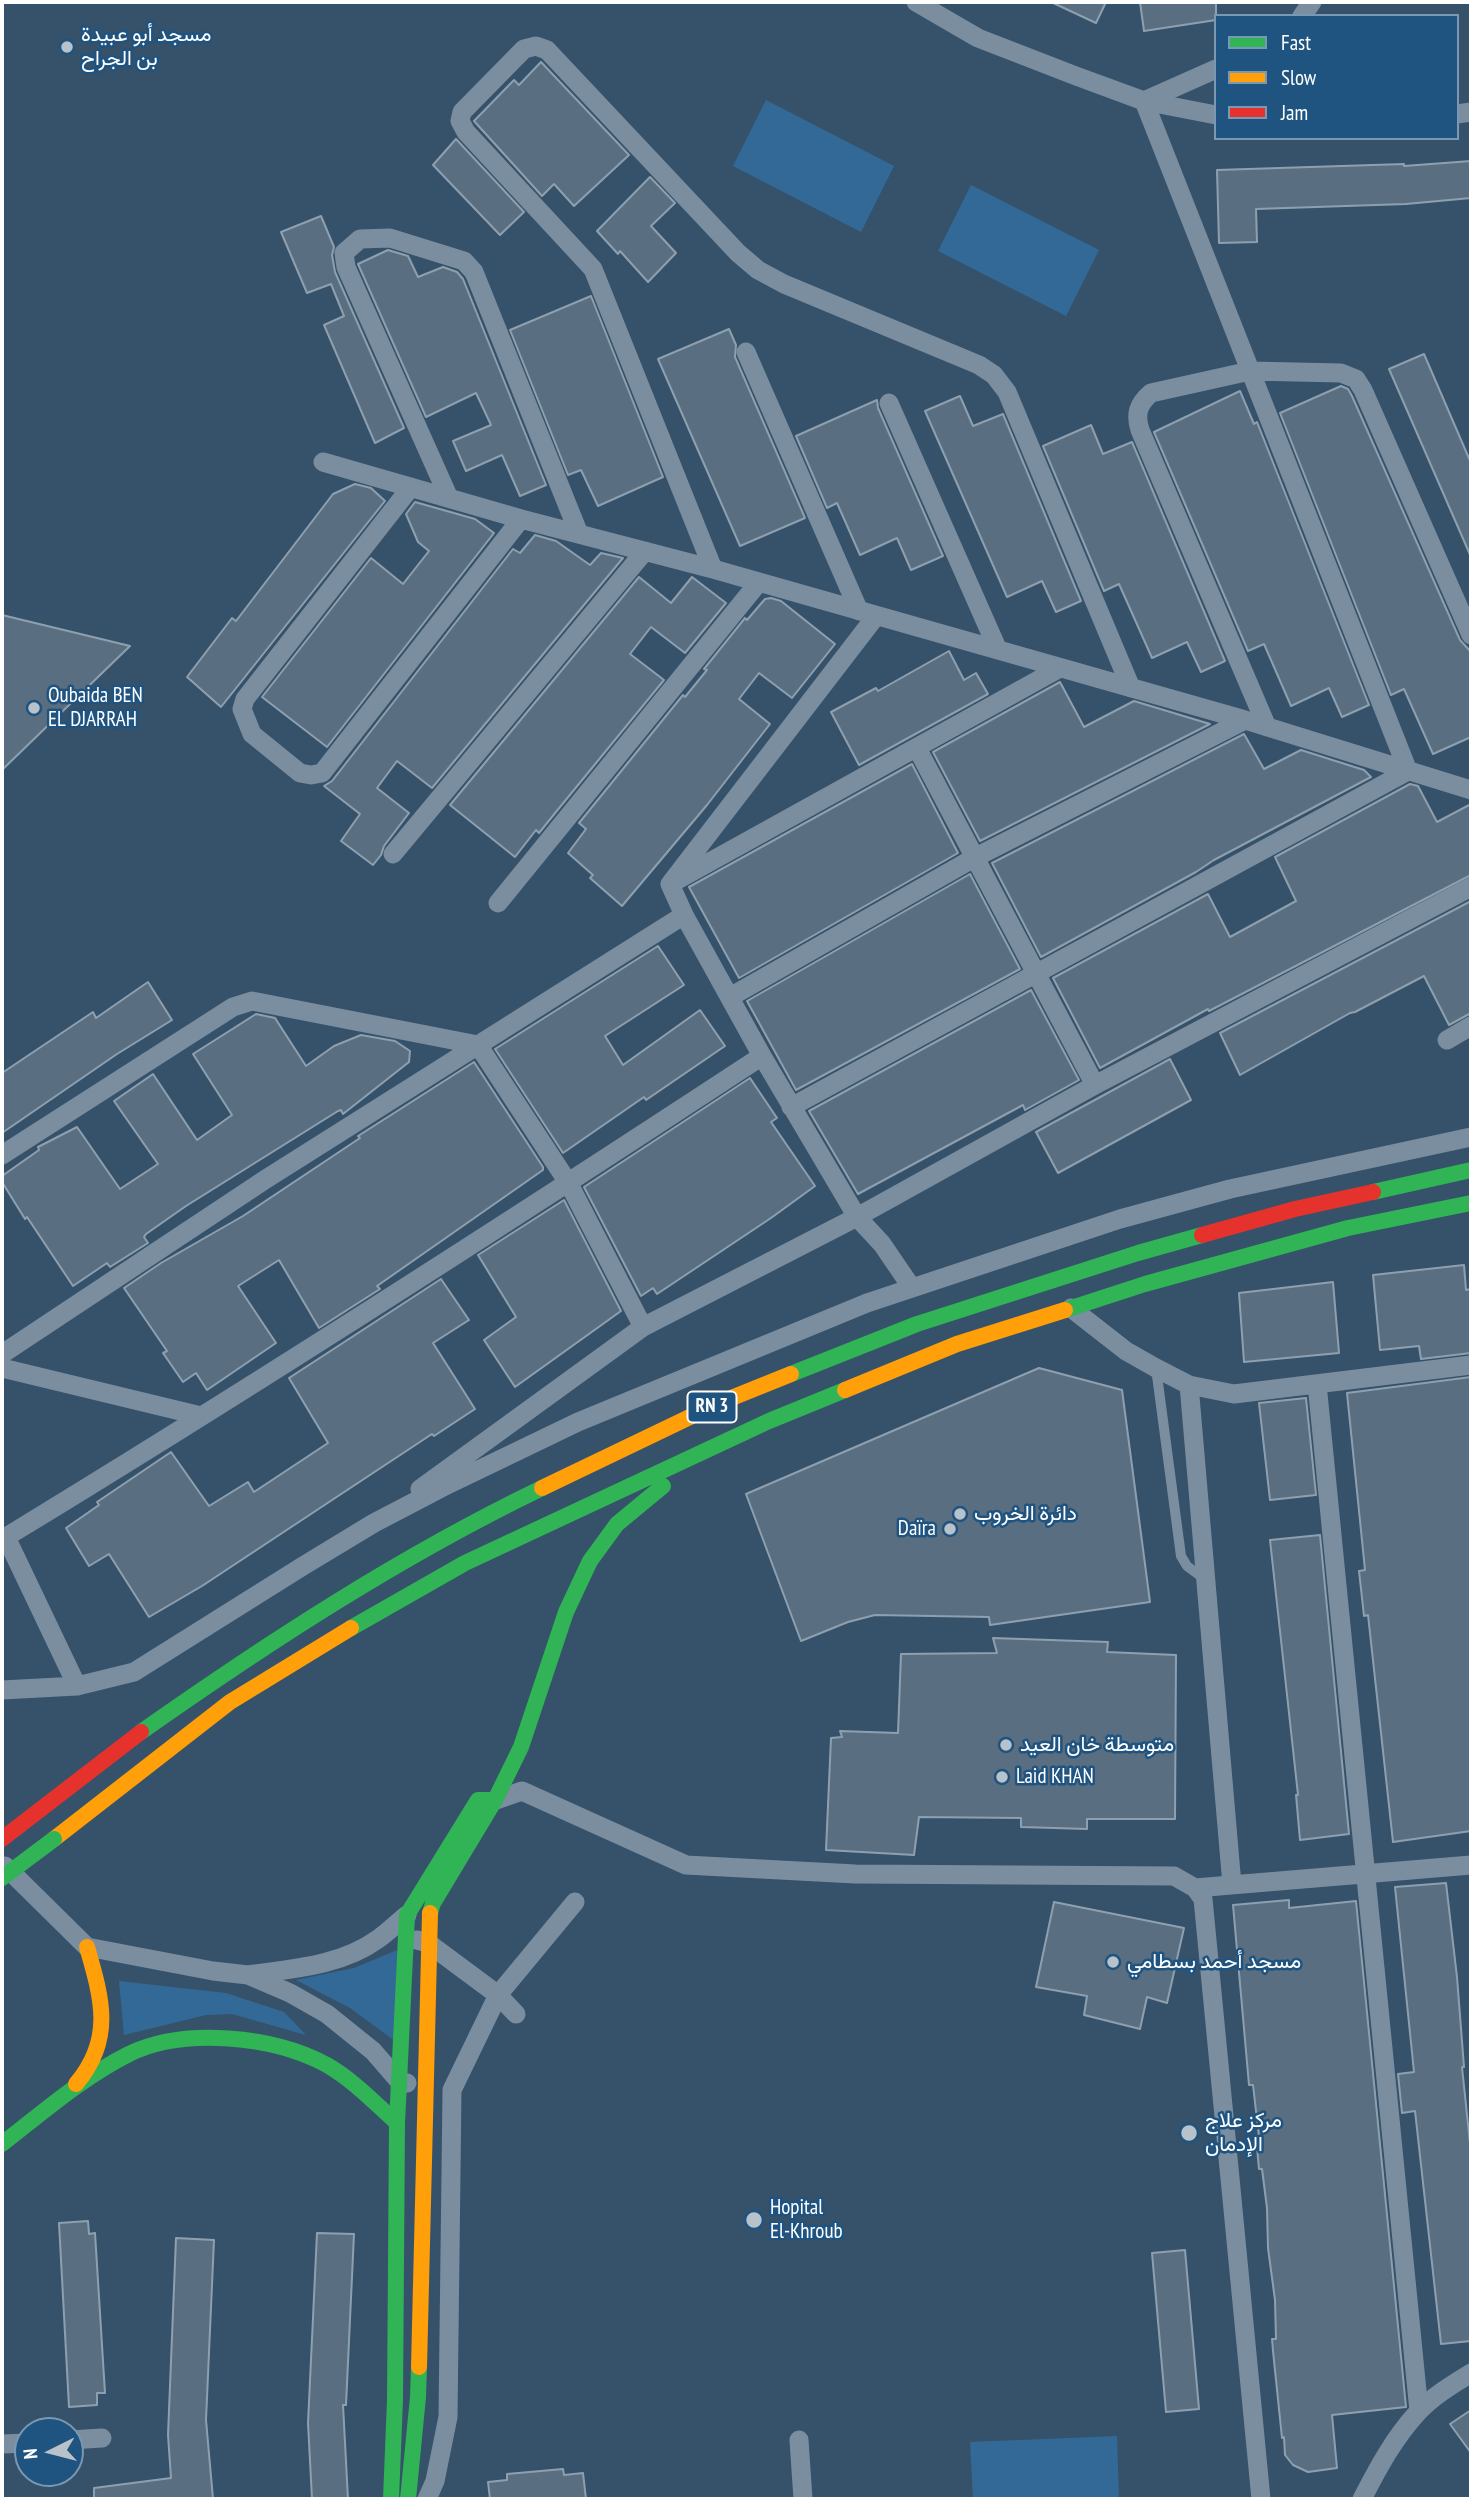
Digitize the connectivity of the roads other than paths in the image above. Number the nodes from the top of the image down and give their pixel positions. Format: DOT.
graph roads {
  1 [pos="916,2"];
  2 [pos="1214,70"];
  3 [pos="1144,101"];
  4 [pos="1214,115"];
  5 [pos="746,352"];
  6 [pos="1250,371"];
  7 [pos="889,403"];
  8 [pos="323,462"];
  9 [pos="411,487"];
  10 [pos="449,498"];
  11 [pos="521,519"];
  12 [pos="579,534"];
  13 [pos="645,551"];
  14 [pos="713,569"];
  15 [pos="759,582"];
  16 [pos="868,614"];
  17 [pos="1471,635"];
  18 [pos="998,650"];
  19 [pos="1060,668"];
  20 [pos="1130,688"];
  21 [pos="1245,720"];
  22 [pos="1267,727"];
  23 [pos="917,748"];
  24 [pos="1408,771"];
  25 [pos="1471,790"];
  26 [pos="393,855"];
  27 [pos="974,858"];
  28 [pos="670,884"];
  29 [pos="1471,887"];
  30 [pos="498,903"];
  31 [pos="684,915"];
  32 [pos="1037,972"];
  33 [pos="730,997"];
  34 [pos="1471,1026"];
  35 [pos="1447,1040"];
  36 [pos="478,1045"];
  37 [pos="762,1056"];
  38 [pos="1095,1086"];
  39 [pos="791,1107"];
  40 [pos="1471,1137"];
  41 [pos="2,1155"];
  42 [pos="1471,1170"];
  43 [pos="569,1184"];
  44 [pos="1471,1203"];
  45 [pos="857,1217"];
  46 [pos="912,1288"];
  47 [pos="1071,1308"];
  48 [pos="643,1326"];
  49 [pos="2,1354"];
  50 [pos="1471,1365"];
  51 [pos="2,1368"];
  52 [pos="1156,1368"];
  53 [pos="1317,1384"];
  54 [pos="1189,1385"];
  55 [pos="201,1416"];
  56 [pos="719,1444"];
  57 [pos="374,1523"];
  58 [pos="4,1536"];
  59 [pos="1206,1580"];
  60 [pos="77,1686"];
  61 [pos="7,1693"];
  62 [pos="520,1750"];
  63 [pos="522,1791"];
  64 [pos="495,1800"];
  65 [pos="2,1839"];
  66 [pos="2,1861"];
  67 [pos="1471,1865"];
  68 [pos="1366,1874"];
  69 [pos="2,1878"];
  70 [pos="1232,1885"];
  71 [pos="1195,1888"];
  72 [pos="575,1902"];
  73 [pos="407,1915"];
  74 [pos="405,1936"];
  75 [pos="428,1943"];
  76 [pos="87,1947"];
  77 [pos="248,1975"];
  78 [pos="498,1995"];
  79 [pos="516,2014"];
  80 [pos="399,2081"];
  81 [pos="425,2087"];
  82 [pos="50,2108"];
  83 [pos="397,2123"];
  84 [pos="2,2144"];
  85 [pos="1471,2373"];
  86 [pos="1419,2411"];
  87 [pos="102,2438"];
  88 [pos="84,2439"];
  89 [pos="799,2440"];
  90 [pos="391,2499"];
  91 [pos="408,2499"];
  92 [pos="427,2499"];
  93 [pos="803,2499"];
  94 [pos="1261,2499"];
  95 [pos="1362,2499"];
  1 -- 3 [label="street"];
  2 -- 3 [label="street"];
  3 -- 4 [label="street"];
  3 -- 6 [label="street"];
  5 -- 16 [label="street"];
  6 -- 17 [label="street"];
  6 -- 22 [label="street"];
  6 -- 24 [label="street"];
  7 -- 18 [label="street"];
  8 -- 9 [label="street"];
  9 -- 10 [label="street"];
  9 -- 11 [label="street"];
  10 -- 11 [label="street"];
  10 -- 12 [label="street"];
  11 -- 12 [label="street"];
  12 -- 13 [label="street"];
  13 -- 14 [label="street"];
  13 -- 26 [label="street"];
  14 -- 15 [label="street"];
  14 -- 20 [label="street"];
  15 -- 16 [label="street"];
  15 -- 30 [label="street"];
  16 -- 18 [label="street"];
  16 -- 28 [label="street"];
  18 -- 19 [label="street"];
  19 -- 20 [label="street"];
  19 -- 23 [label="street"];
  20 -- 21 [label="street"];
  21 -- 22 [label="street"];
  21 -- 27 [label="street"];
  22 -- 24 [label="street"];
  23 -- 27 [label="street"];
  23 -- 28 [label="street"];
  24 -- 25 [label="street"];
  24 -- 32 [label="street"];
  27 -- 32 [label="street"];
  27 -- 33 [label="street"];
  28 -- 31 [label="street"];
  29 -- 38 [label="street"];
  31 -- 33 [label="street"];
  31 -- 36 [label="street"];
  32 -- 38 [label="street"];
  32 -- 39 [label="street"];
  33 -- 37 [label="street"];
  34 -- 35 [label="street"];
  36 -- 41 [label="street"];
  36 -- 43 [label="street"];
  36 -- 49 [label="street"];
  37 -- 39 [label="street"];
  37 -- 43 [label="street"];
  38 -- 45 [label="street"];
  39 -- 45 [label="street"];
  40 -- 46 [label="street"];
  42 -- 65 [label="main road, RN 3"];
  43 -- 48 [label="street"];
  43 -- 55 [label="street"];
  44 -- 47 [label="main road, RN 3"];
  45 -- 46 [label="street"];
  45 -- 48 [label="street"];
  46 -- 57 [label="street"];
  47 -- 52 [label="street"];
  47 -- 56 [label="main road, RN 3"];
  48 -- 57 [label="street"];
  50 -- 53 [label="street"];
  51 -- 55 [label="street"];
  52 -- 54 [label="street"];
  52 -- 59 [label="lane"];
  53 -- 54 [label="street"];
  53 -- 68 [label="street"];
  54 -- 59 [label="street"];
  55 -- 58 [label="street"];
  56 -- 62 [label="main road"];
  56 -- 69 [label="main road, RN 3, bridge"];
  57 -- 60 [label="street"];
  58 -- 60 [label="street"];
  59 -- 70 [label="street"];
  60 -- 61 [label="street"];
  62 -- 63 [label="street"];
  62 -- 64 [label="main road"];
  63 -- 64 [label="street"];
  63 -- 71 [label="street"];
  64 -- 73 [label="main road"];
  64 -- 75 [label="main road"];
  66 -- 76 [label="street"];
  67 -- 68 [label="street"];
  68 -- 70 [label="street"];
  68 -- 86 [label="street"];
  70 -- 71 [label="street"];
  71 -- 94 [label="street"];
  72 -- 78 [label="street"];
  73 -- 74 [label="main road"];
  73 -- 77 [label="street"];
  74 -- 75 [label="street"];
  74 -- 80 [label="main road"];
  75 -- 78 [label="street"];
  75 -- 81 [label="main road"];
  76 -- 77 [label="street"];
  76 -- 82 [label="main road"];
  77 -- 80 [label="street"];
  78 -- 79 [label="street"];
  78 -- 92 [label="street"];
  80 -- 81 [label="street"];
  80 -- 83 [label="main road"];
  81 -- 91 [label="main road"];
  82 -- 83 [label="main road"];
  82 -- 84 [label="main road"];
  83 -- 90 [label="main road"];
  85 -- 86 [label="street"];
  86 -- 95 [label="street"];
  87 -- 88 [label="street"];
  89 -- 93 [label="street"];
}
